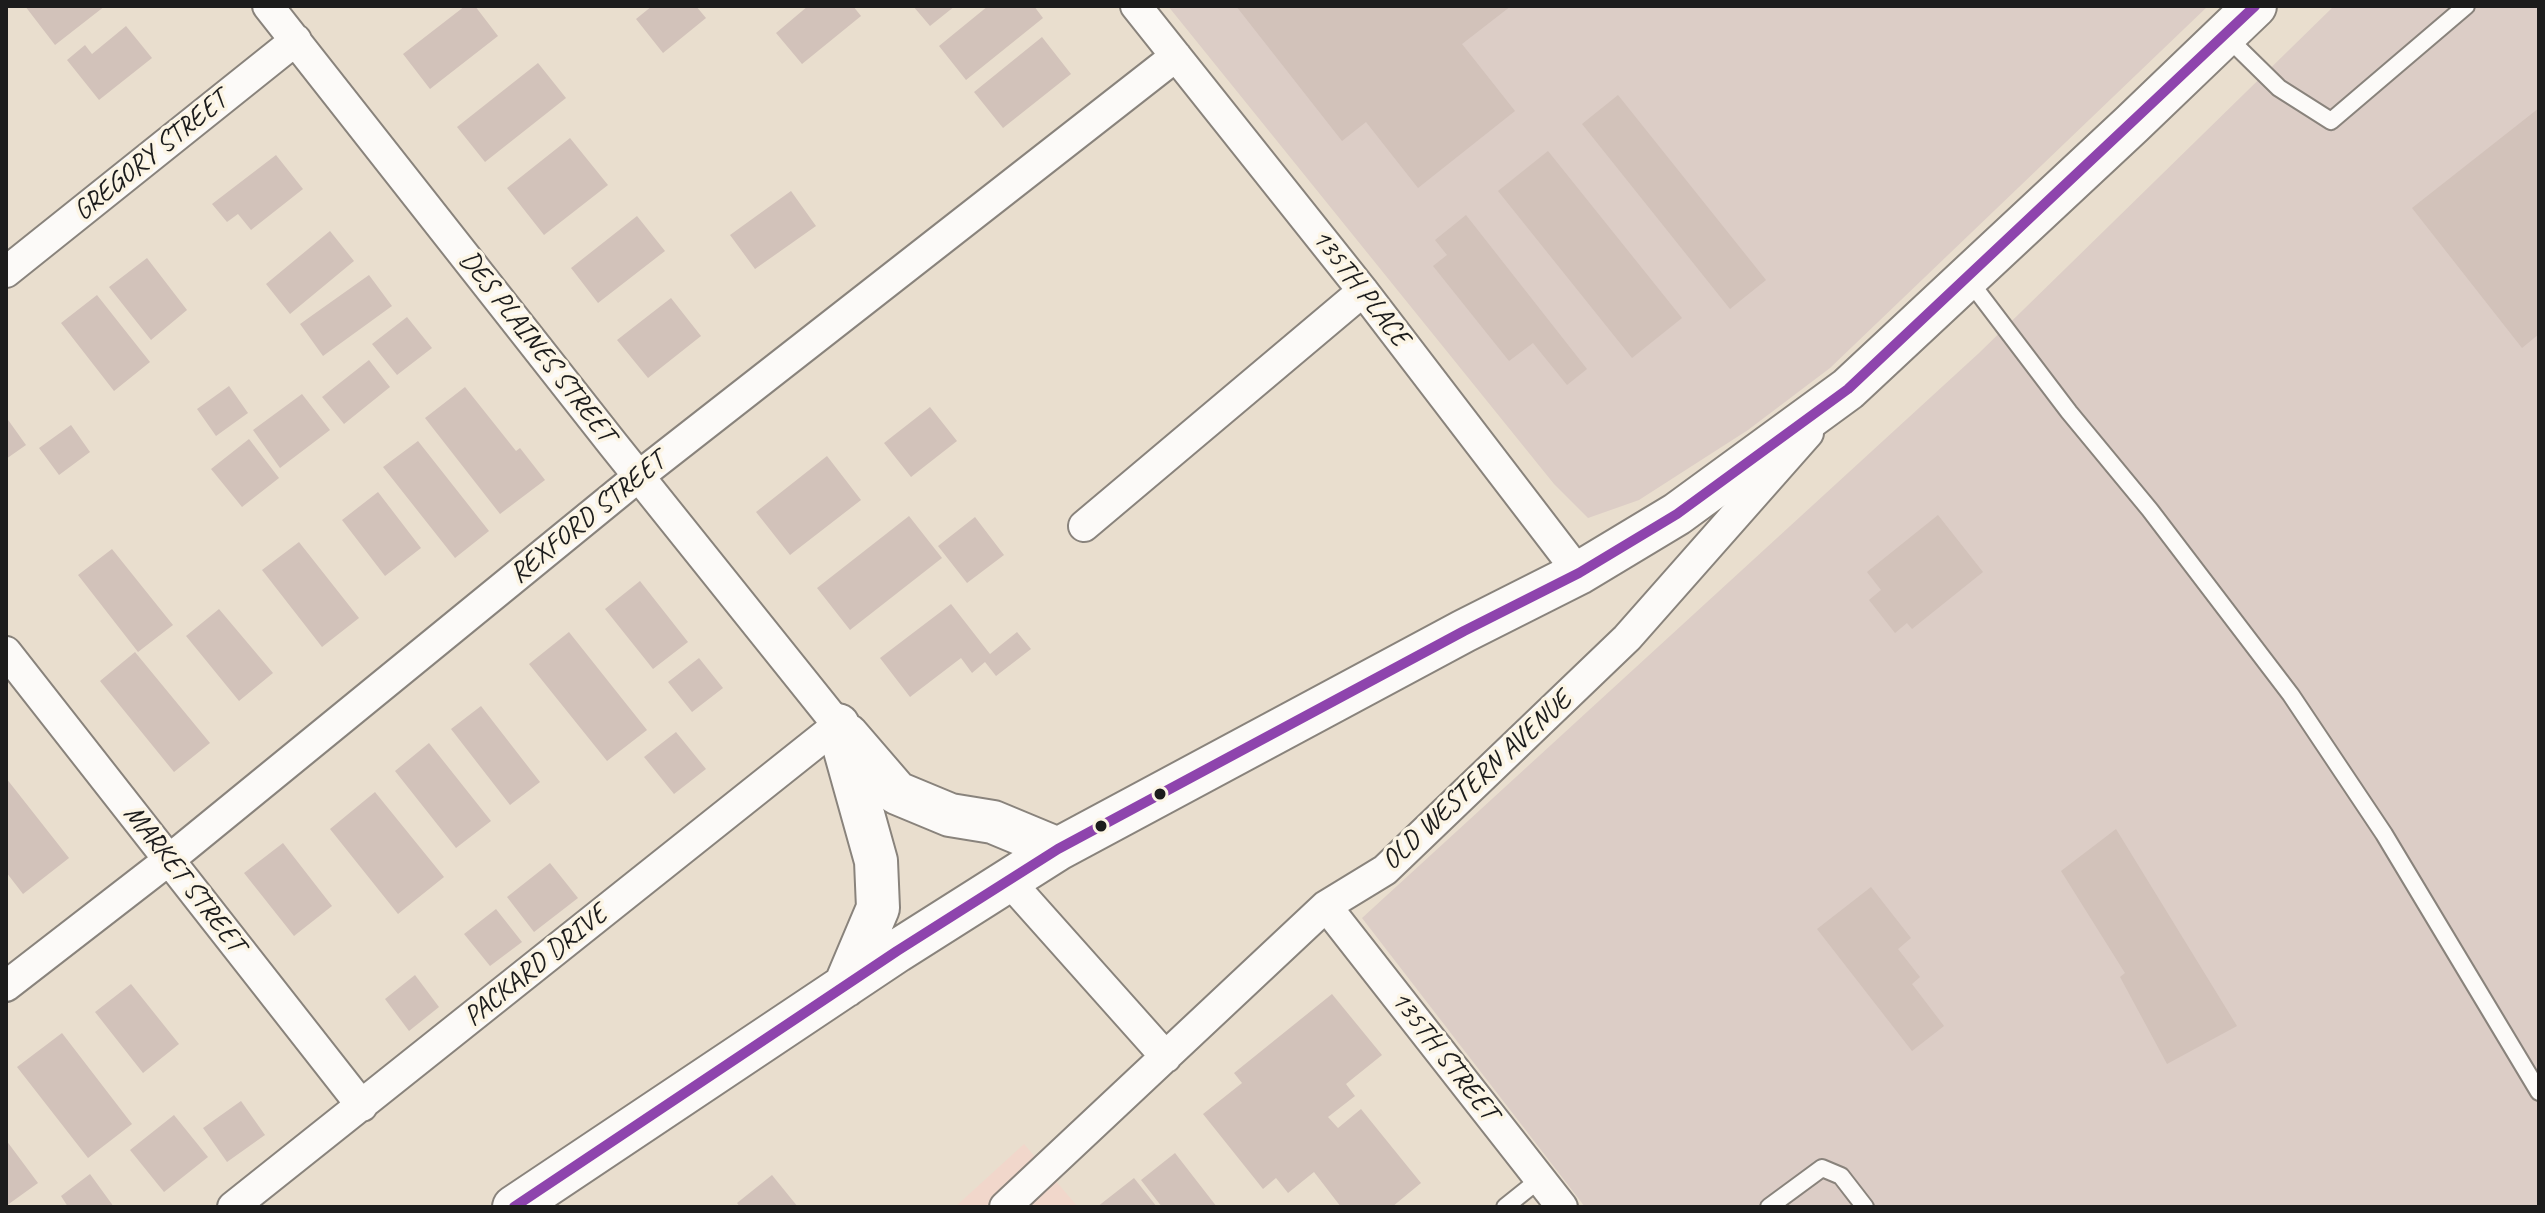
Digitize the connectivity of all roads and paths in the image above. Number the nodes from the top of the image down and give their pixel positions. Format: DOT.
graph roads {
  1 [pos="268,6"];
  2 [pos="1136,6"];
  3 [pos="2255,6"];
  4 [pos="2466,6"];
  5 [pos="2225,35"];
  6 [pos="296,40"];
  7 [pos="1176,56"];
  8 [pos="6,272"];
  9 [pos="1967,278"];
  10 [pos="1363,291"];
  11 [pos="1848,389"];
  12 [pos="639,476"];
  13 [pos="1084,526"];
  14 [pos="1579,573"];
  15 [pos="6,652"];
  16 [pos="838,725"];
  17 [pos="1058,849"];
  18 [pos="170,859"];
  19 [pos="1009,881"];
  20 [pos="1326,906"];
  21 [pos="6,986"];
  22 [pos="845,986"];
  23 [pos="1166,1057"];
  24 [pos="2539,1092"];
  25 [pos="362,1106"];
  26 [pos="1540,1179"];
  27 [pos="233,1207"];
  28 [pos="514,1207"];
  29 [pos="1005,1207"];
  30 [pos="1505,1207"];
  31 [pos="1562,1207"];
  32 [pos="1769,1207"];
  33 [pos="1865,1207"];
  1 -- 6 [label="street, DES PLAINES STREET"];
  2 -- 7 [label="street, 135TH PLACE"];
  3 -- 5 [label="main road"];
  4 -- 5 [label="lane"];
  5 -- 9 [label="main road"];
  6 -- 8 [label="street, GREGORY STREET"];
  6 -- 12 [label="street, DES PLAINES STREET"];
  7 -- 10 [label="street, 135TH PLACE"];
  7 -- 12 [label="street, REXFORD STREET"];
  9 -- 11 [label="main road"];
  9 -- 24 [label="lane"];
  10 -- 13 [label="street"];
  10 -- 14 [label="street, 135TH PLACE"];
  11 -- 14 [label="main road"];
  11 -- 20 [label="street, OLD WESTERN AVENUE"];
  12 -- 16 [label="street, DES PLAINES STREET"];
  12 -- 18 [label="street, REXFORD STREET"];
  14 -- 17 [label="main road"];
  15 -- 18 [label="street, MARKET STREET"];
  16 -- 17 [label="main road"];
  16 -- 22 [label="main road"];
  16 -- 25 [label="street, PACKARD DRIVE"];
  17 -- 19 [label="main road"];
  18 -- 21 [label="street, REXFORD STREET"];
  18 -- 25 [label="street, MARKET STREET"];
  19 -- 22 [label="main road"];
  19 -- 23 [label="street"];
  20 -- 23 [label="street, OLD WESTERN AVENUE"];
  20 -- 26 [label="street, 135TH STREET"];
  22 -- 28 [label="main road"];
  23 -- 29 [label="street, OLD WESTERN AVENUE"];
  25 -- 27 [label="street, PACKARD DRIVE"];
  26 -- 30 [label="lane"];
  26 -- 31 [label="street, 135TH STREET"];
  32 -- 33 [label="lane"];
}
